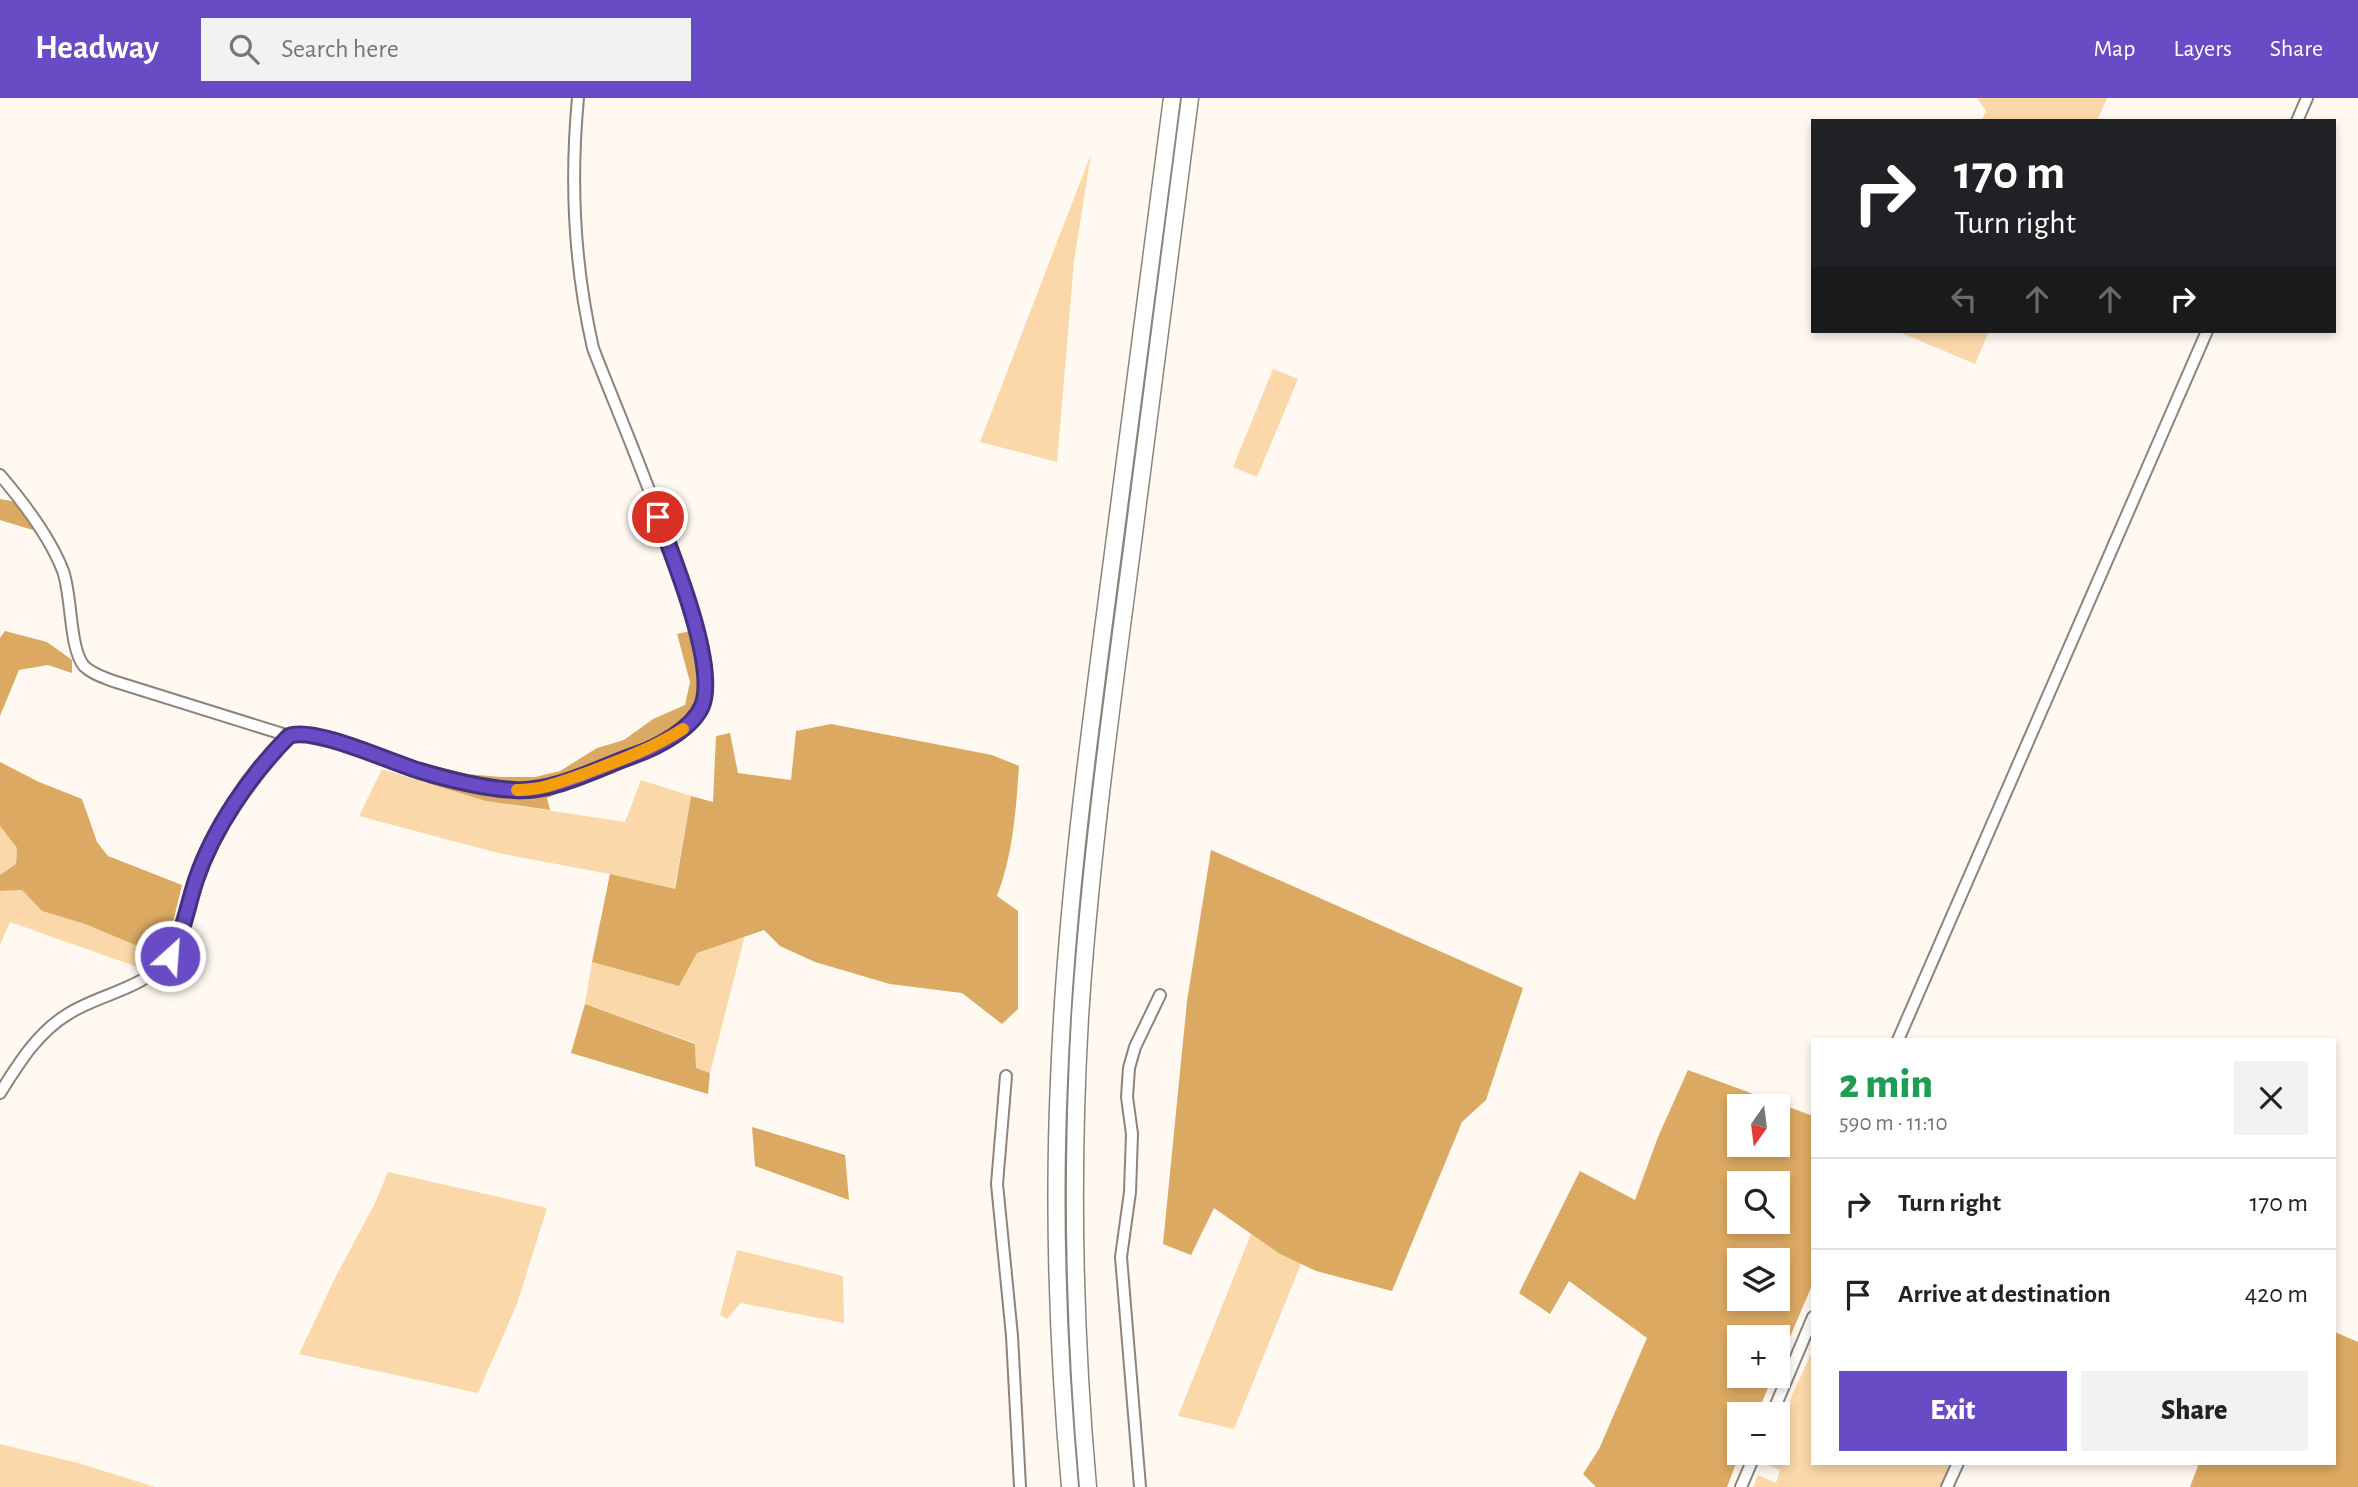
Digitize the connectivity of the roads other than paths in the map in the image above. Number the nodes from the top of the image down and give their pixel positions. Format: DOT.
graph roads {
  1 [pos="578,98"];
  2 [pos="1172,98"];
  3 [pos="1190,98"];
  4 [pos="2307,98"];
  5 [pos="2298,119"];
  6 [pos="2206,333"];
  7 [pos="0,475"];
  8 [pos="289,736"];
  9 [pos="1160,995"];
  10 [pos="1899,1038"];
  11 [pos="1006,1076"];
  12 [pos="0,1093"];
  13 [pos="1811,1322"];
  14 [pos="1777,1402"];
  15 [pos="1750,1465"];
  16 [pos="1957,1465"];
  17 [pos="1020,1487"];
  18 [pos="1070,1487"];
  19 [pos="1088,1487"];
  20 [pos="1140,1487"];
  21 [pos="1741,1487"];
  22 [pos="1947,1487"];
  1 -- 8 [label="street"];
  2 -- 18 [label="highway"];
  3 -- 19 [label="highway"];
  4 -- 5 [label="street"];
  6 -- 10 [label="street"];
  7 -- 8 [label="street"];
  8 -- 12 [label="street"];
  9 -- 20 [label="street"];
  11 -- 17 [label="street"];
  13 -- 14 [label="street"];
  15 -- 21 [label="street"];
  16 -- 22 [label="street"];
}
